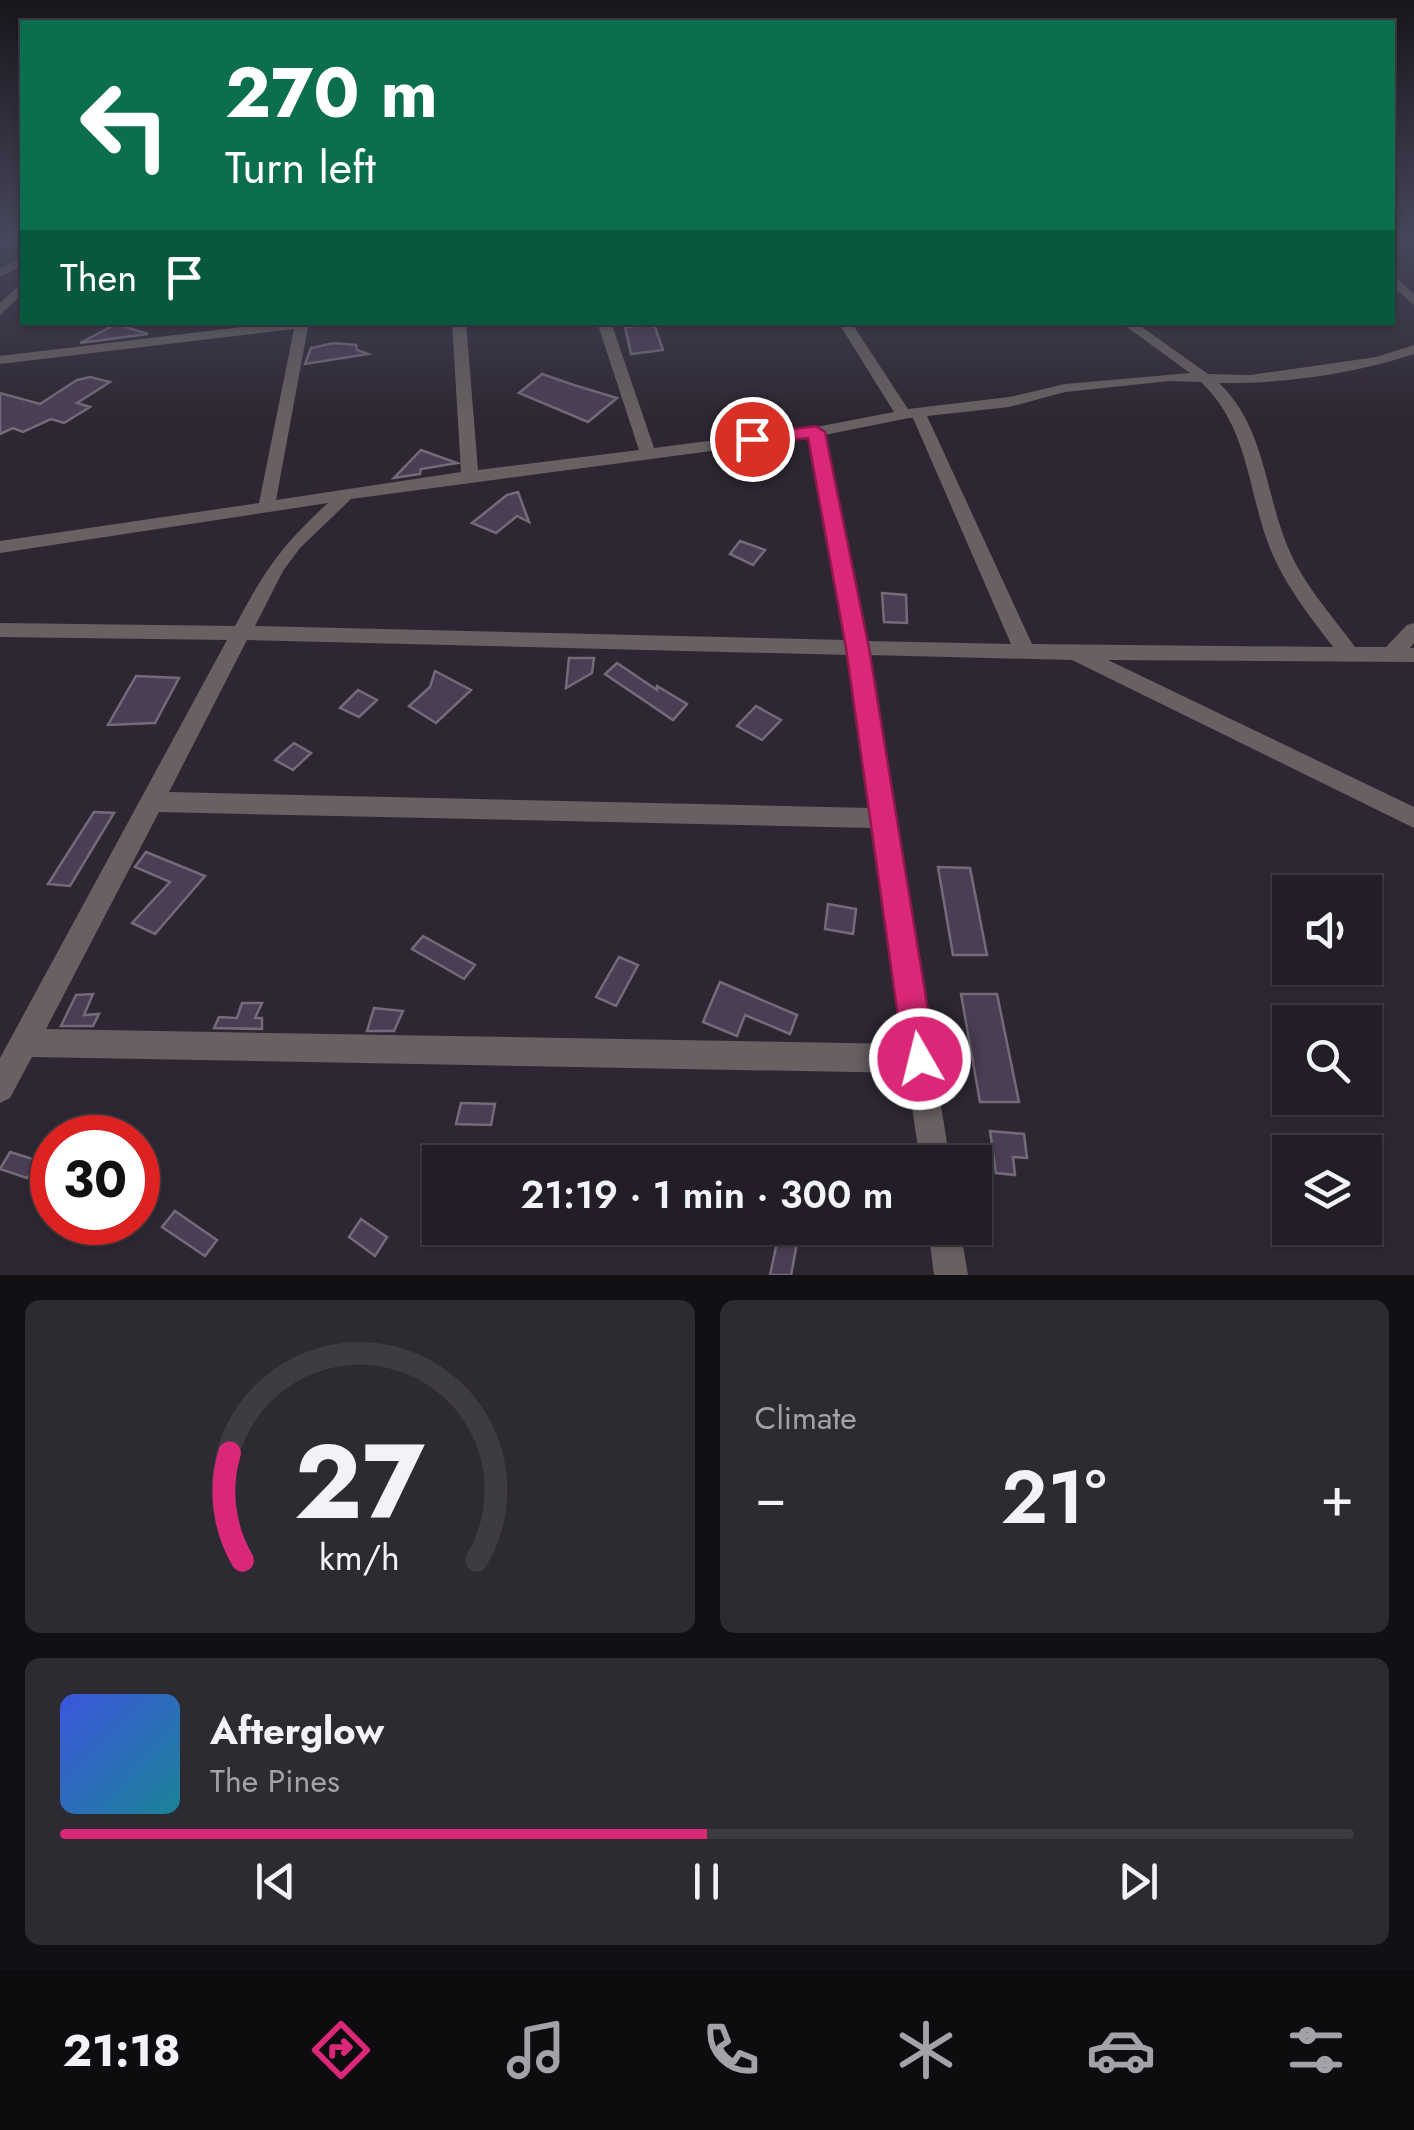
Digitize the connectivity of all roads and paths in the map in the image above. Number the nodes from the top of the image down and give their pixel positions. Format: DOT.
graph roads {
  1 [pos="286,325"];
  2 [pos="302,325"];
  3 [pos="459,325"];
  4 [pos="605,325"];
  5 [pos="846,325"];
  6 [pos="1130,325"];
  7 [pos="1414,348"];
  8 [pos="0,360"];
  9 [pos="1206,378"];
  10 [pos="911,414"];
  11 [pos="816,432"];
  12 [pos="648,453"];
  13 [pos="470,476"];
  14 [pos="345,496"];
  15 [pos="266,509"];
  16 [pos="0,546"];
  17 [pos="0,630"];
  18 [pos="1414,630"];
  19 [pos="241,631"];
  20 [pos="858,648"];
  21 [pos="1025,652"];
  22 [pos="1074,653"];
  23 [pos="1391,655"];
  24 [pos="1414,655"];
  25 [pos="1351,657"];
  26 [pos="153,802"];
  27 [pos="884,818"];
  28 [pos="1414,818"];
  29 [pos="24,1043"];
  30 [pos="920,1059"];
  31 [pos="0,1088"];
  32 [pos="933,1145"];
  33 [pos="946,1245"];
  34 [pos="950,1275"];
  1 -- 8 [label="street"];
  2 -- 15 [label="street"];
  3 -- 13 [label="street"];
  4 -- 12 [label="street"];
  5 -- 10 [label="street"];
  6 -- 9 [label="street"];
  7 -- 9 [label="street"];
  9 -- 10 [label="street"];
  9 -- 25 [label="street"];
  10 -- 11 [label="street"];
  10 -- 21 [label="street"];
  11 -- 12 [label="street"];
  11 -- 20 [label="street"];
  12 -- 13 [label="street"];
  13 -- 14 [label="street"];
  14 -- 15 [label="street"];
  14 -- 19 [label="street"];
  15 -- 16 [label="street"];
  17 -- 19 [label="street"];
  18 -- 23 [label="street"];
  19 -- 20 [label="street"];
  19 -- 26 [label="street"];
  20 -- 21 [label="street"];
  20 -- 27 [label="street"];
  21 -- 22 [label="street"];
  22 -- 25 [label="street"];
  22 -- 28 [label="street"];
  23 -- 24 [label="street"];
  23 -- 25 [label="street"];
  26 -- 27 [label="street"];
  26 -- 29 [label="street"];
  27 -- 30 [label="street"];
  29 -- 30 [label="street"];
  29 -- 31 [label="street"];
  30 -- 32 [label="street"];
  33 -- 34 [label="street"];
}
